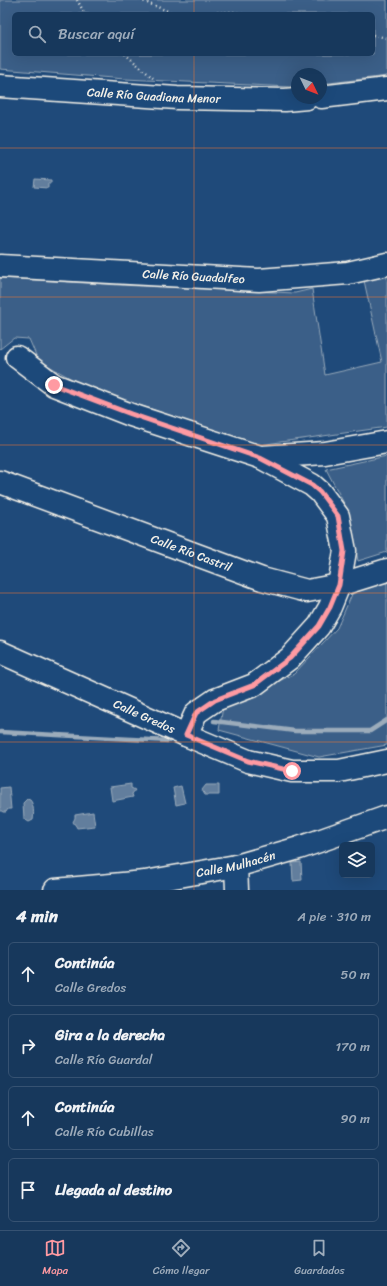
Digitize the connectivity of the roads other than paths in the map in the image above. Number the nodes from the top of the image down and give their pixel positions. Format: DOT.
graph roads {
  1 [pos="0,86"];
  2 [pos="387,89"];
  3 [pos="327,96"];
  4 [pos="291,99"];
  5 [pos="387,264"];
  6 [pos="0,266"];
  7 [pos="17,357"];
  8 [pos="387,442"];
  9 [pos="325,453"];
  10 [pos="260,458"];
  11 [pos="0,482"];
  12 [pos="312,485"];
  13 [pos="387,570"];
  14 [pos="339,585"];
  15 [pos="0,652"];
  16 [pos="186,735"];
  17 [pos="387,761"];
  18 [pos="387,817"];
  19 [pos="236,866"];
  20 [pos="86,888"];
  21 [pos="55,890"];
  22 [pos="236,890"];
  1 -- 4 [label="street, Calle Río Guadiana Menor"];
  2 -- 3 [label="street"];
  5 -- 6 [label="street, Calle Río Guadalfeo"];
  7 -- 10 [label="street"];
  8 -- 9 [label="street"];
  9 -- 10 [label="street"];
  9 -- 12 [label="street"];
  10 -- 12 [label="street"];
  11 -- 14 [label="street, Calle Río Castril"];
  12 -- 14 [label="street"];
  13 -- 14 [label="street, Calle Río Castril"];
  14 -- 16 [label="street"];
  15 -- 16 [label="street, Calle Gredos"];
  16 -- 17 [label="street, Calle Gredos"];
  18 -- 19 [label="street, Calle Mulhacén"];
  19 -- 20 [label="street, Calle Mulhacén"];
  19 -- 22 [label="street"];
  20 -- 21 [label="street, Calle Mulhacén"];
}
